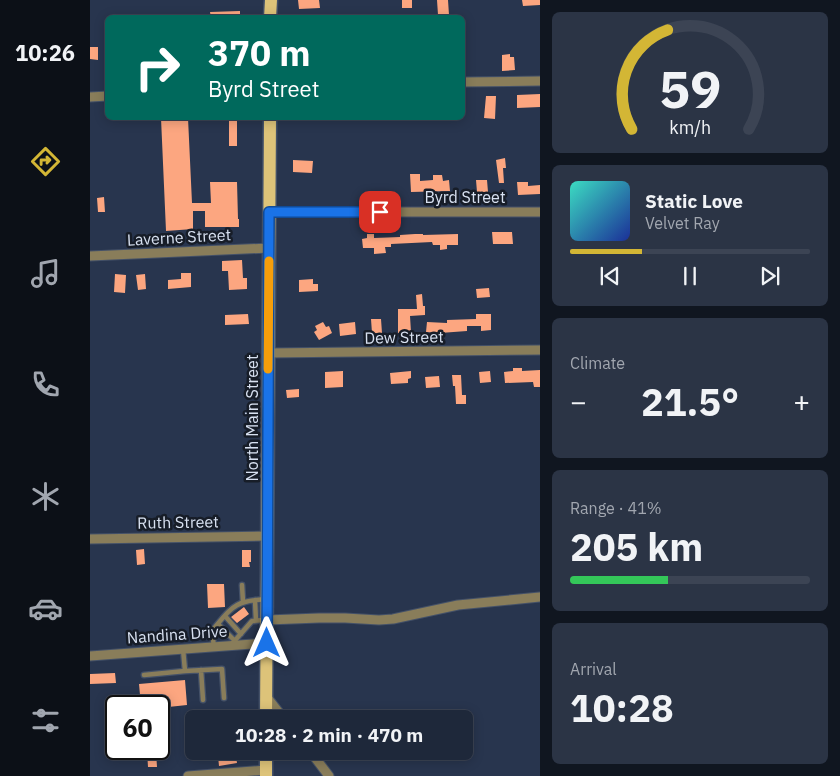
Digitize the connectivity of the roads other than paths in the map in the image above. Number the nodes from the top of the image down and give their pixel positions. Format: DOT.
graph roads {
  1 [pos="271,0"];
  2 [pos="270,15"];
  3 [pos="540,81"];
  4 [pos="465,82"];
  5 [pos="105,96"];
  6 [pos="90,97"];
  7 [pos="270,120"];
  8 [pos="269,212"];
  9 [pos="540,212"];
  10 [pos="269,248"];
  11 [pos="90,256"];
  12 [pos="540,350"];
  13 [pos="268,353"];
  14 [pos="267,536"];
  15 [pos="90,539"];
  16 [pos="242,584"];
  17 [pos="540,597"];
  18 [pos="261,600"];
  19 [pos="244,602"];
  20 [pos="224,616"];
  21 [pos="261,621"];
  22 [pos="218,624"];
  23 [pos="241,634"];
  24 [pos="233,643"];
  25 [pos="267,643"];
  26 [pos="214,647"];
  27 [pos="183,649"];
  28 [pos="90,656"];
  29 [pos="201,670"];
  30 [pos="185,671"];
  31 [pos="144,675"];
  32 [pos="266,696"];
  33 [pos="224,698"];
  34 [pos="203,700"];
  35 [pos="266,710"];
  36 [pos="277,710"];
  37 [pos="266,760"];
  38 [pos="317,760"];
  39 [pos="266,773"];
  40 [pos="188,776"];
  41 [pos="329,776"];
  1 -- 2 [label="main road"];
  3 -- 4 [label="street"];
  5 -- 6 [label="street"];
  7 -- 8 [label="main road, North Main Street"];
  8 -- 9 [label="street, Byrd Street"];
  8 -- 10 [label="main road, North Main Street"];
  10 -- 11 [label="street, Laverne Street"];
  10 -- 13 [label="main road, North Main Street"];
  12 -- 13 [label="street, Dew Street"];
  13 -- 14 [label="main road, North Main Street"];
  14 -- 15 [label="street, Ruth Street"];
  14 -- 18 [label="main road, North Main Street"];
  16 -- 19 [label="lane"];
  17 -- 21 [label="street"];
  18 -- 19 [label="lane"];
  18 -- 21 [label="main road, North Main Street"];
  19 -- 20 [label="lane"];
  20 -- 22 [label="lane"];
  20 -- 23 [label="lane"];
  21 -- 23 [label="lane"];
  21 -- 25 [label="main road, North Main Street"];
  22 -- 24 [label="lane"];
  22 -- 26 [label="lane"];
  23 -- 24 [label="lane"];
  24 -- 25 [label="street, Nandina Drive"];
  24 -- 26 [label="street, Nandina Drive"];
  25 -- 32 [label="main road, North Main Street"];
  26 -- 27 [label="street, Nandina Drive"];
  27 -- 28 [label="street, Nandina Drive"];
  27 -- 30 [label="lane"];
  29 -- 30 [label="lane"];
  29 -- 33 [label="lane"];
  29 -- 34 [label="lane"];
  30 -- 31 [label="lane"];
  32 -- 35 [label="main road, North Main Street"];
  32 -- 36 [label="street"];
  37 -- 39 [label="main road"];
  38 -- 41 [label="street"];
  39 -- 40 [label="street"];
}
